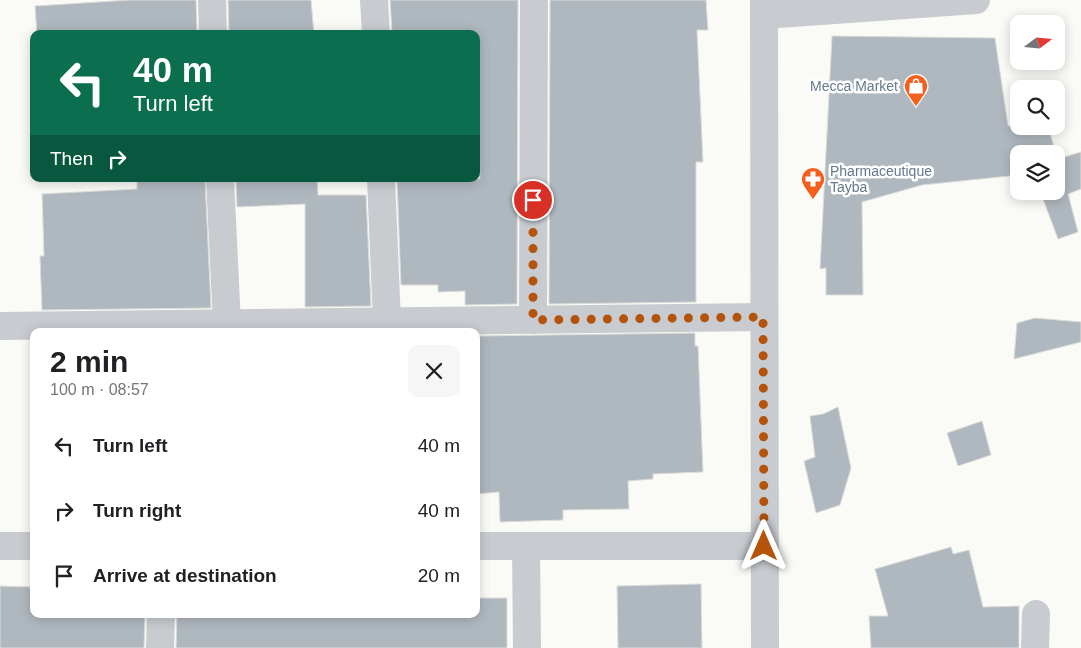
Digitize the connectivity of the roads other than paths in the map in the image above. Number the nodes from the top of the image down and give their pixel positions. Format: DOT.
graph roads {
  1 [pos="212,0"];
  2 [pos="374,0"];
  3 [pos="534,0"];
  4 [pos="976,0"];
  5 [pos="764,7"];
  6 [pos="213,30"];
  7 [pos="376,30"];
  8 [pos="220,182"];
  9 [pos="381,182"];
  10 [pos="763,317"];
  11 [pos="533,320"];
  12 [pos="387,322"];
  13 [pos="227,324"];
  14 [pos="0,326"];
  15 [pos="0,546"];
  16 [pos="30,546"];
  17 [pos="480,546"];
  18 [pos="526,546"];
  19 [pos="764,546"];
  20 [pos="1036,614"];
  21 [pos="160,618"];
  22 [pos="160,648"];
  23 [pos="527,648"];
  24 [pos="765,648"];
  25 [pos="1036,648"];
  1 -- 6 [label="street"];
  2 -- 7 [label="street"];
  3 -- 11 [label="street"];
  4 -- 5 [label="street"];
  5 -- 10 [label="street"];
  8 -- 13 [label="street"];
  9 -- 12 [label="street"];
  10 -- 11 [label="street"];
  10 -- 19 [label="street"];
  11 -- 12 [label="street"];
  12 -- 13 [label="street"];
  13 -- 14 [label="street"];
  15 -- 16 [label="street"];
  17 -- 18 [label="street"];
  18 -- 19 [label="street"];
  18 -- 23 [label="street"];
  19 -- 24 [label="street"];
  20 -- 25 [label="street"];
  21 -- 22 [label="street"];
}
